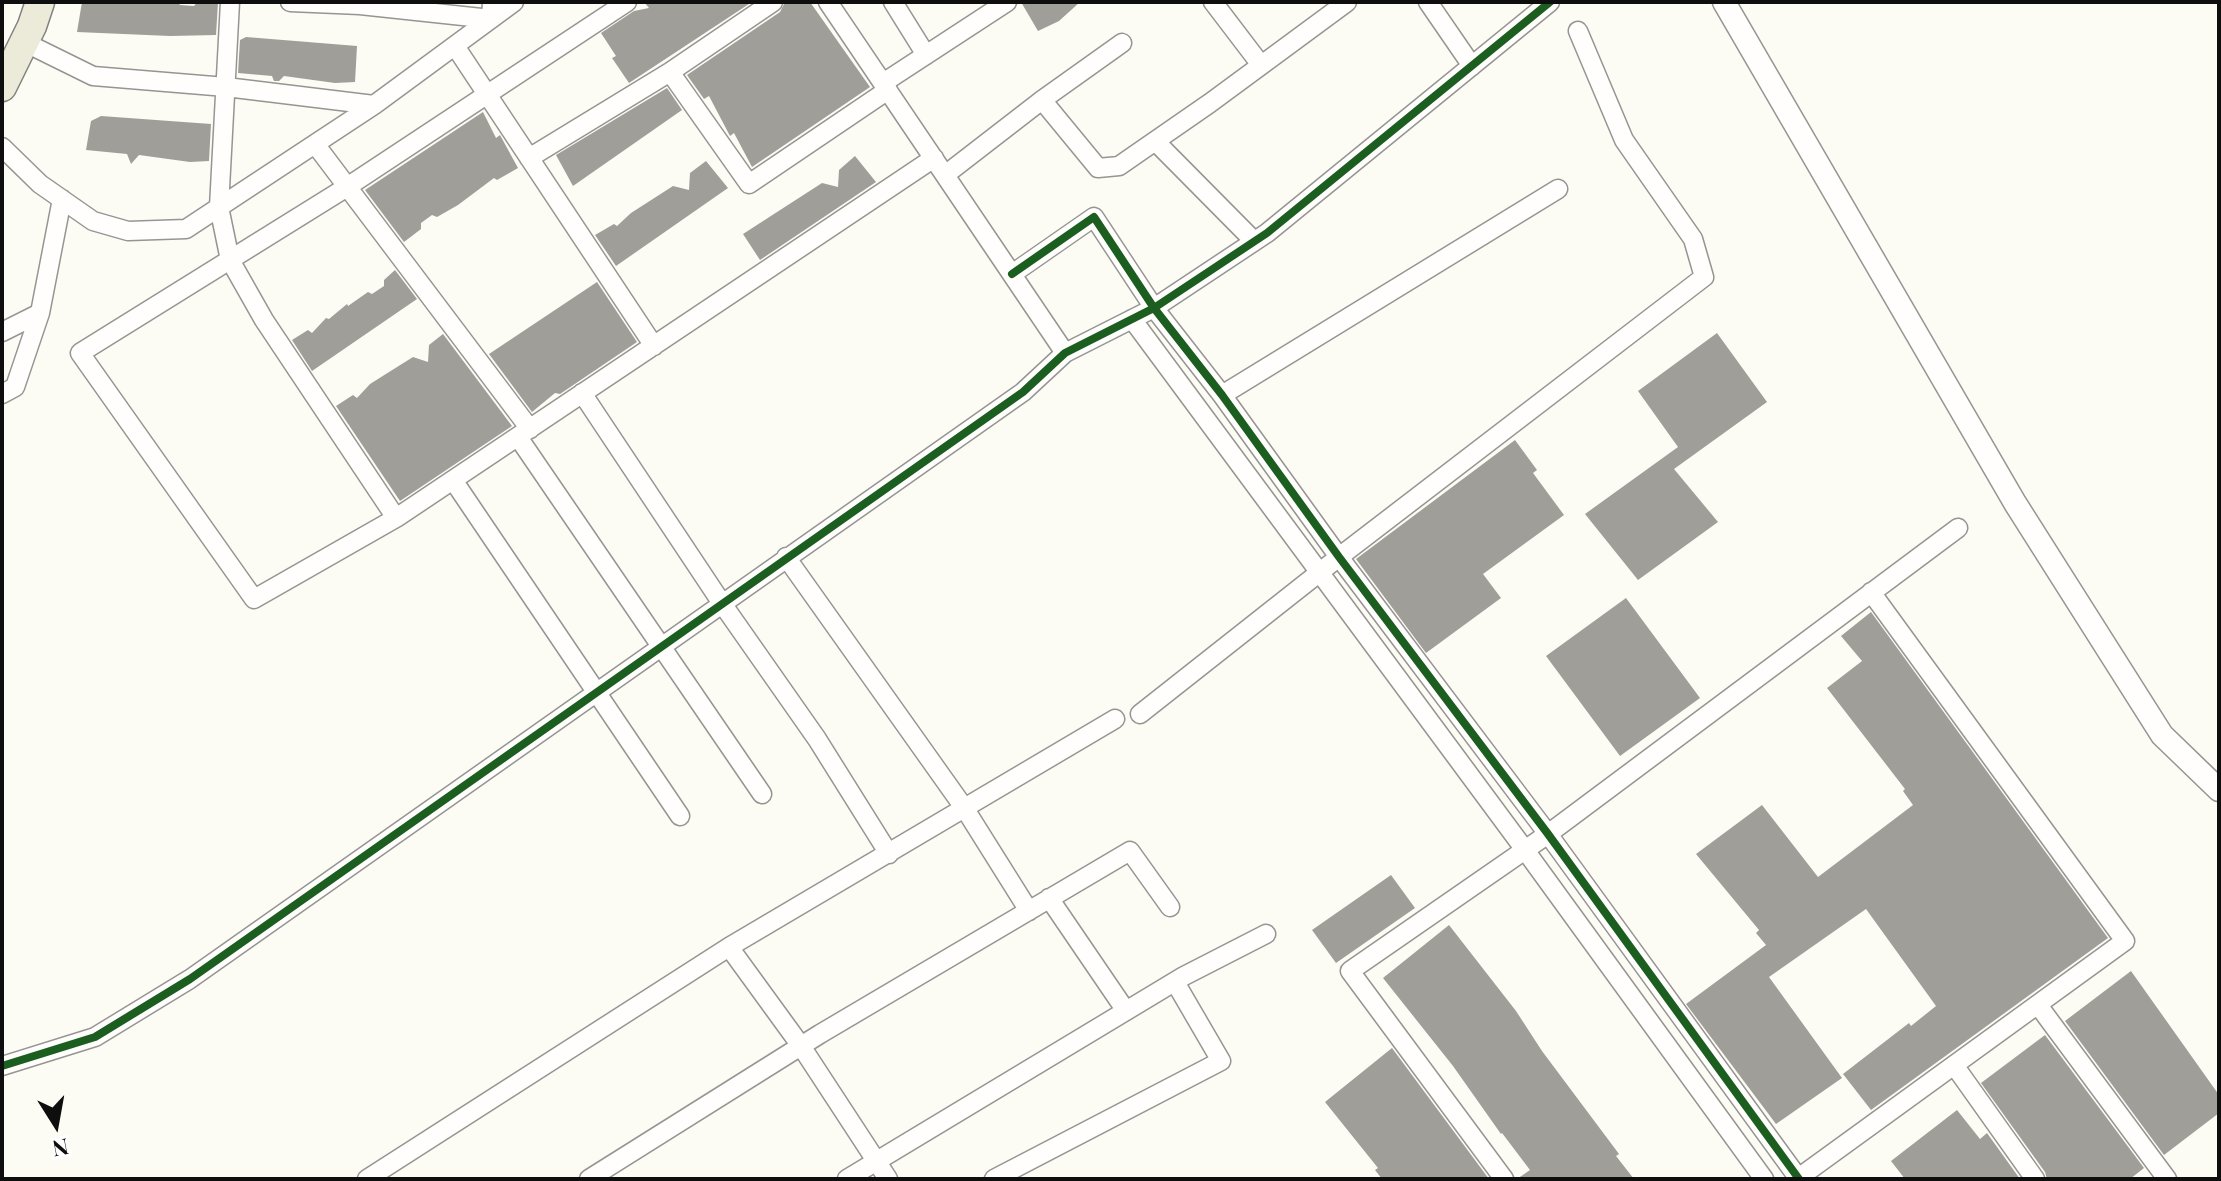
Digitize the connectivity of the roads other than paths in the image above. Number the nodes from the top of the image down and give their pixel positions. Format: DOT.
graph roads {
  1 [pos="40,2"];
  2 [pos="230,2"];
  3 [pos="290,2"];
  4 [pos="514,2"];
  5 [pos="627,2"];
  6 [pos="773,2"];
  7 [pos="828,2"];
  8 [pos="893,2"];
  9 [pos="1213,2"];
  10 [pos="1347,2"];
  11 [pos="1428,2"];
  12 [pos="1724,2"];
  13 [pos="360,3"];
  14 [pos="1549,3"];
  15 [pos="1000,4"];
  16 [pos="492,10"];
  17 [pos="1578,31"];
  18 [pos="24,42"];
  19 [pos="1122,43"];
  20 [pos="455,46"];
  21 [pos="926,55"];
  22 [pos="1261,65"];
  23 [pos="1472,66"];
  24 [pos="670,72"];
  25 [pos="886,86"];
  26 [pos="2,87"];
  27 [pos="226,87"];
  28 [pos="487,95"];
  29 [pos="1042,100"];
  30 [pos="374,105"];
  31 [pos="1155,141"];
  32 [pos="315,144"];
  33 [pos="2,147"];
  34 [pos="529,158"];
  35 [pos="934,158"];
  36 [pos="945,175"];
  37 [pos="347,187"];
  38 [pos="1558,189"];
  39 [pos="62,199"];
  40 [pos="219,207"];
  41 [pos="1254,241"];
  42 [pos="230,260"];
  43 [pos="1012,274"];
  44 [pos="1154,308"];
  45 [pos="40,313"];
  46 [pos="1132,319"];
  47 [pos="2,332"];
  48 [pos="654,346"];
  49 [pos="1065,353"];
  50 [pos="582,393"];
  51 [pos="2,394"];
  52 [pos="1222,395"];
  53 [pos="524,433"];
  54 [pos="453,480"];
  55 [pos="396,518"];
  56 [pos="1958,528"];
  57 [pos="786,557"];
  58 [pos="1339,557"];
  59 [pos="1319,573"];
  60 [pos="1871,592"];
  61 [pos="721,602"];
  62 [pos="659,646"];
  63 [pos="596,691"];
  64 [pos="1140,714"];
  65 [pos="1115,719"];
  66 [pos="2219,790"];
  67 [pos="762,794"];
  68 [pos="965,809"];
  69 [pos="680,816"];
  70 [pos="1548,834"];
  71 [pos="1525,850"];
  72 [pos="889,854"];
  73 [pos="1049,898"];
  74 [pos="1170,907"];
  75 [pos="1029,911"];
  76 [pos="1266,934"];
  77 [pos="729,947"];
  78 [pos="1175,982"];
  79 [pos="2038,1005"];
  80 [pos="1126,1011"];
  81 [pos="801,1046"];
  82 [pos="1954,1065"];
  83 [pos="2,1066"];
  84 [pos="878,1160"];
  85 [pos="367,1179"];
  86 [pos="589,1179"];
  87 [pos="847,1179"];
  88 [pos="888,1179"];
  89 [pos="994,1179"];
  90 [pos="1504,1179"];
  91 [pos="1764,1179"];
  92 [pos="1798,1179"];
  93 [pos="2035,1179"];
  94 [pos="2167,1179"];
  1 -- 18 [label="main road"];
  2 -- 27 [label="street"];
  3 -- 13 [label="street"];
  4 -- 16 [label="street"];
  5 -- 28 [label="street"];
  6 -- 24 [label="street"];
  7 -- 25 [label="street"];
  8 -- 21 [label="street"];
  9 -- 22 [label="street"];
  10 -- 22 [label="street"];
  11 -- 23 [label="street"];
  12 -- 66 [label="street"];
  13 -- 16 [label="street"];
  14 -- 23 [label="street"];
  15 -- 21 [label="street"];
  16 -- 20 [label="street"];
  17 -- 58 [label="street"];
  18 -- 26 [label="main road"];
  18 -- 27 [label="street"];
  19 -- 29 [label="street"];
  20 -- 28 [label="street"];
  20 -- 30 [label="street"];
  21 -- 25 [label="street"];
  22 -- 31 [label="street"];
  23 -- 41 [label="street"];
  24 -- 25 [label="street"];
  24 -- 34 [label="street"];
  25 -- 35 [label="street"];
  27 -- 30 [label="street"];
  27 -- 40 [label="street"];
  28 -- 34 [label="street"];
  28 -- 37 [label="street"];
  29 -- 31 [label="street"];
  29 -- 36 [label="street"];
  30 -- 32 [label="street"];
  31 -- 41 [label="street"];
  32 -- 37 [label="street"];
  32 -- 40 [label="street"];
  33 -- 39 [label="street"];
  34 -- 48 [label="street"];
  35 -- 36 [label="street"];
  35 -- 48 [label="street"];
  36 -- 43 [label="street"];
  37 -- 42 [label="street"];
  37 -- 53 [label="street"];
  38 -- 52 [label="street"];
  39 -- 40 [label="street"];
  39 -- 45 [label="street"];
  40 -- 42 [label="street"];
  41 -- 44 [label="street"];
  42 -- 55 [label="street"];
  42 -- 55 [label="street"];
  43 -- 44 [label="street"];
  43 -- 49 [label="street"];
  44 -- 46 [label="street"];
  44 -- 52 [label="street"];
  45 -- 47 [label="street"];
  45 -- 51 [label="street"];
  46 -- 49 [label="street"];
  46 -- 59 [label="street"];
  48 -- 50 [label="street"];
  49 -- 57 [label="street"];
  50 -- 53 [label="street"];
  50 -- 61 [label="street"];
  52 -- 58 [label="street"];
  53 -- 54 [label="street"];
  53 -- 62 [label="street"];
  54 -- 55 [label="street"];
  54 -- 63 [label="street"];
  56 -- 60 [label="street"];
  57 -- 61 [label="street"];
  57 -- 68 [label="street"];
  58 -- 59 [label="street"];
  58 -- 70 [label="street"];
  59 -- 64 [label="street"];
  59 -- 71 [label="street"];
  60 -- 70 [label="street"];
  60 -- 79 [label="street"];
  61 -- 62 [label="street"];
  61 -- 72 [label="street"];
  62 -- 63 [label="street"];
  62 -- 67 [label="street"];
  63 -- 69 [label="street"];
  63 -- 83 [label="street"];
  65 -- 68 [label="street"];
  68 -- 72 [label="street"];
  68 -- 75 [label="street"];
  70 -- 71 [label="street"];
  70 -- 92 [label="street"];
  71 -- 90 [label="street"];
  71 -- 91 [label="street"];
  72 -- 77 [label="street"];
  73 -- 74 [label="street"];
  73 -- 75 [label="street"];
  73 -- 80 [label="street"];
  75 -- 81 [label="street"];
  76 -- 78 [label="street"];
  77 -- 81 [label="street"];
  77 -- 85 [label="street"];
  78 -- 80 [label="street"];
  78 -- 89 [label="street"];
  79 -- 82 [label="street"];
  79 -- 94 [label="street"];
  80 -- 84 [label="street"];
  81 -- 84 [label="street"];
  81 -- 86 [label="street"];
  82 -- 92 [label="street"];
  82 -- 93 [label="street"];
  84 -- 87 [label="street"];
  84 -- 88 [label="street"];
}
